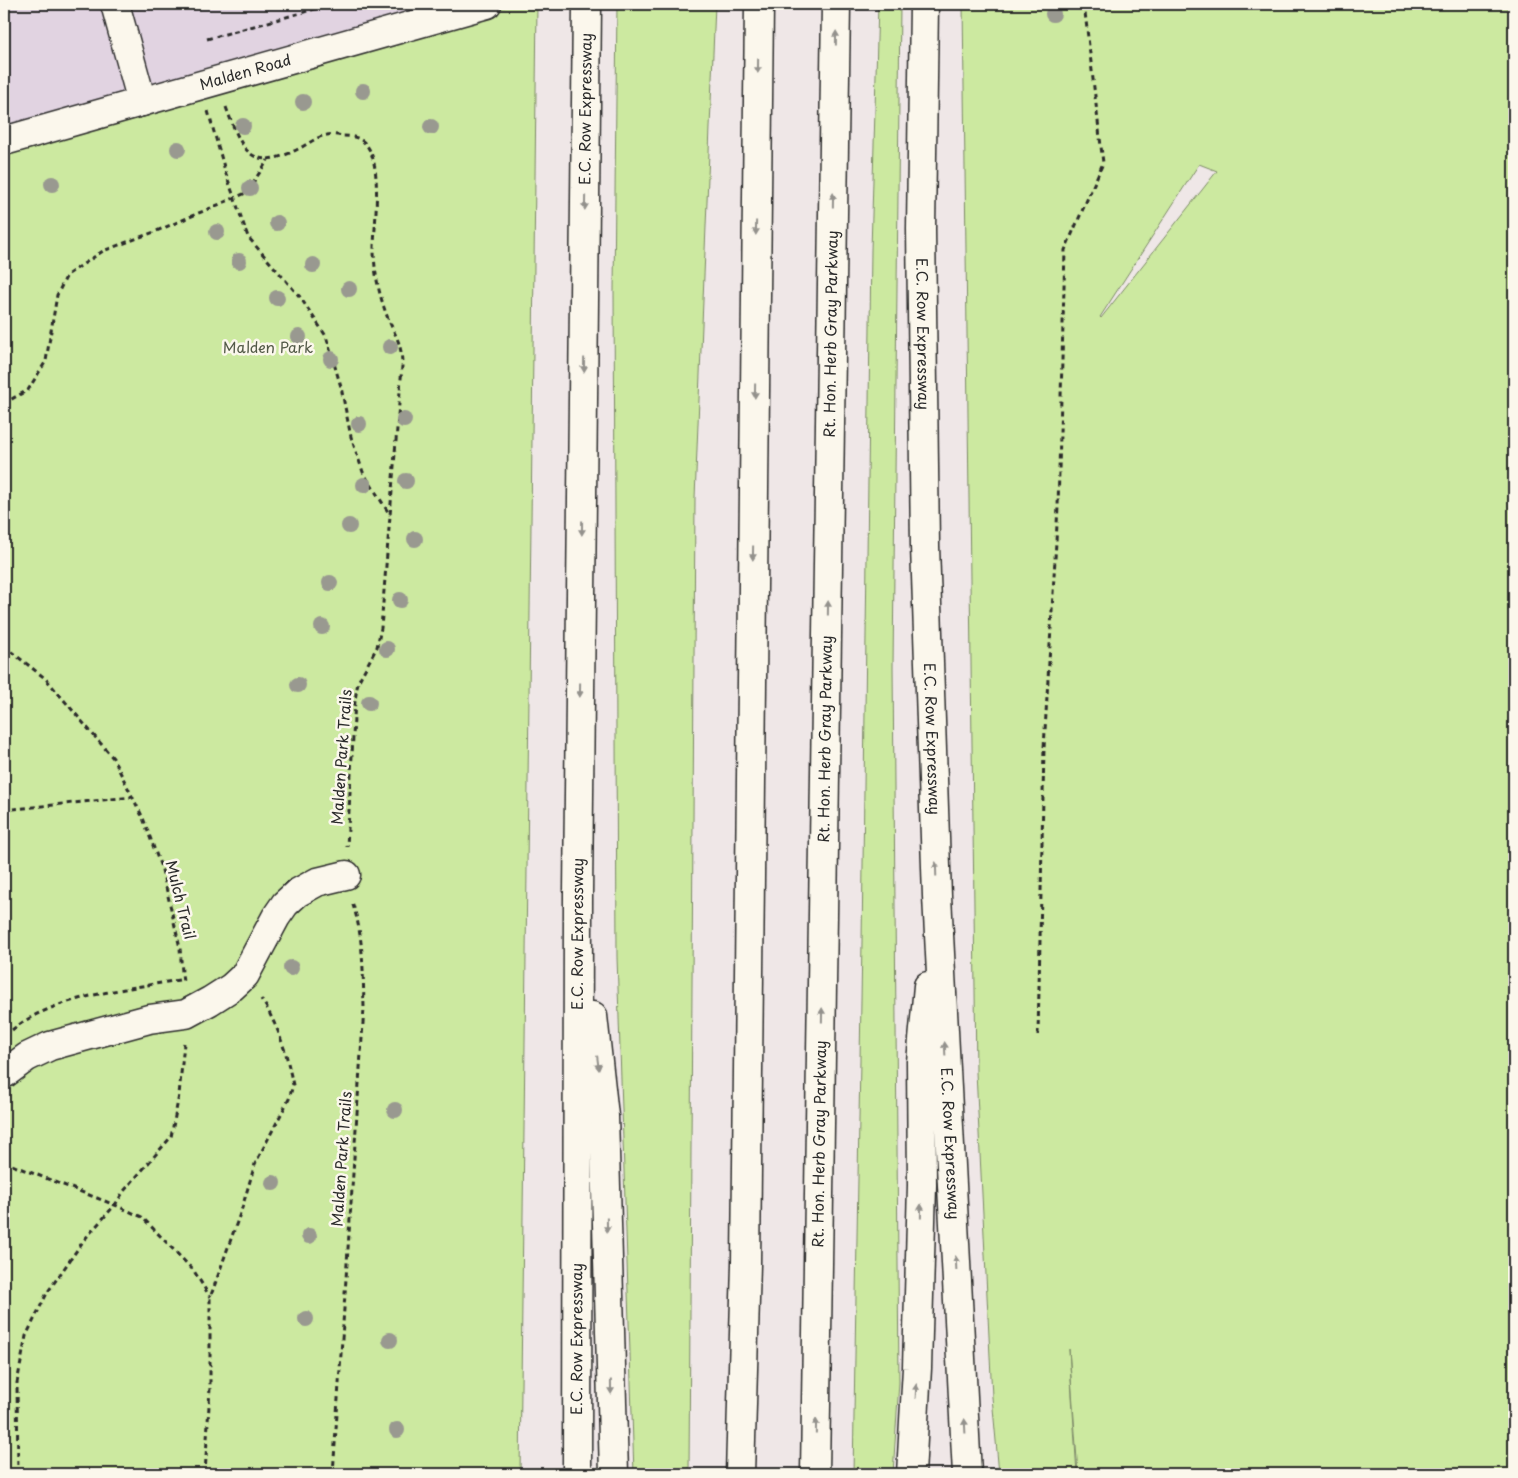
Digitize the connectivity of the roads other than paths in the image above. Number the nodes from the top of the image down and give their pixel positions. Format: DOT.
graph roads {
  1 [pos="115,4"];
  2 [pos="487,4"];
  3 [pos="587,4"];
  4 [pos="836,4"];
  5 [pos="924,4"];
  6 [pos="758,10"];
  7 [pos="142,102"];
  8 [pos="4,141"];
  9 [pos="346,875"];
  10 [pos="578,893"];
  11 [pos="937,896"];
  12 [pos="4,1074"];
  13 [pos="577,1474"];
  14 [pos="614,1474"];
  15 [pos="740,1474"];
  16 [pos="815,1474"];
  17 [pos="911,1474"];
  18 [pos="967,1474"];
  1 -- 7 [label="main road"];
  2 -- 7 [label="main road, Malden Road"];
  3 -- 10 [label="main road, E.C. Row Expressway, one-way"];
  16 -- 4 [label="main road, Rt. Hon. Herb Gray Parkway, one-way"];
  11 -- 5 [label="main road, E.C. Row Expressway, one-way"];
  6 -- 15 [label="main road, one-way"];
  7 -- 8 [label="main road, Malden Road"];
  9 -- 12 [label="main road"];
  10 -- 13 [label="main road, E.C. Row Expressway"];
  10 -- 14 [label="main road, one-way"];
  17 -- 11 [label="main road, one-way"];
  18 -- 11 [label="main road, E.C. Row Expressway, one-way"];
}
